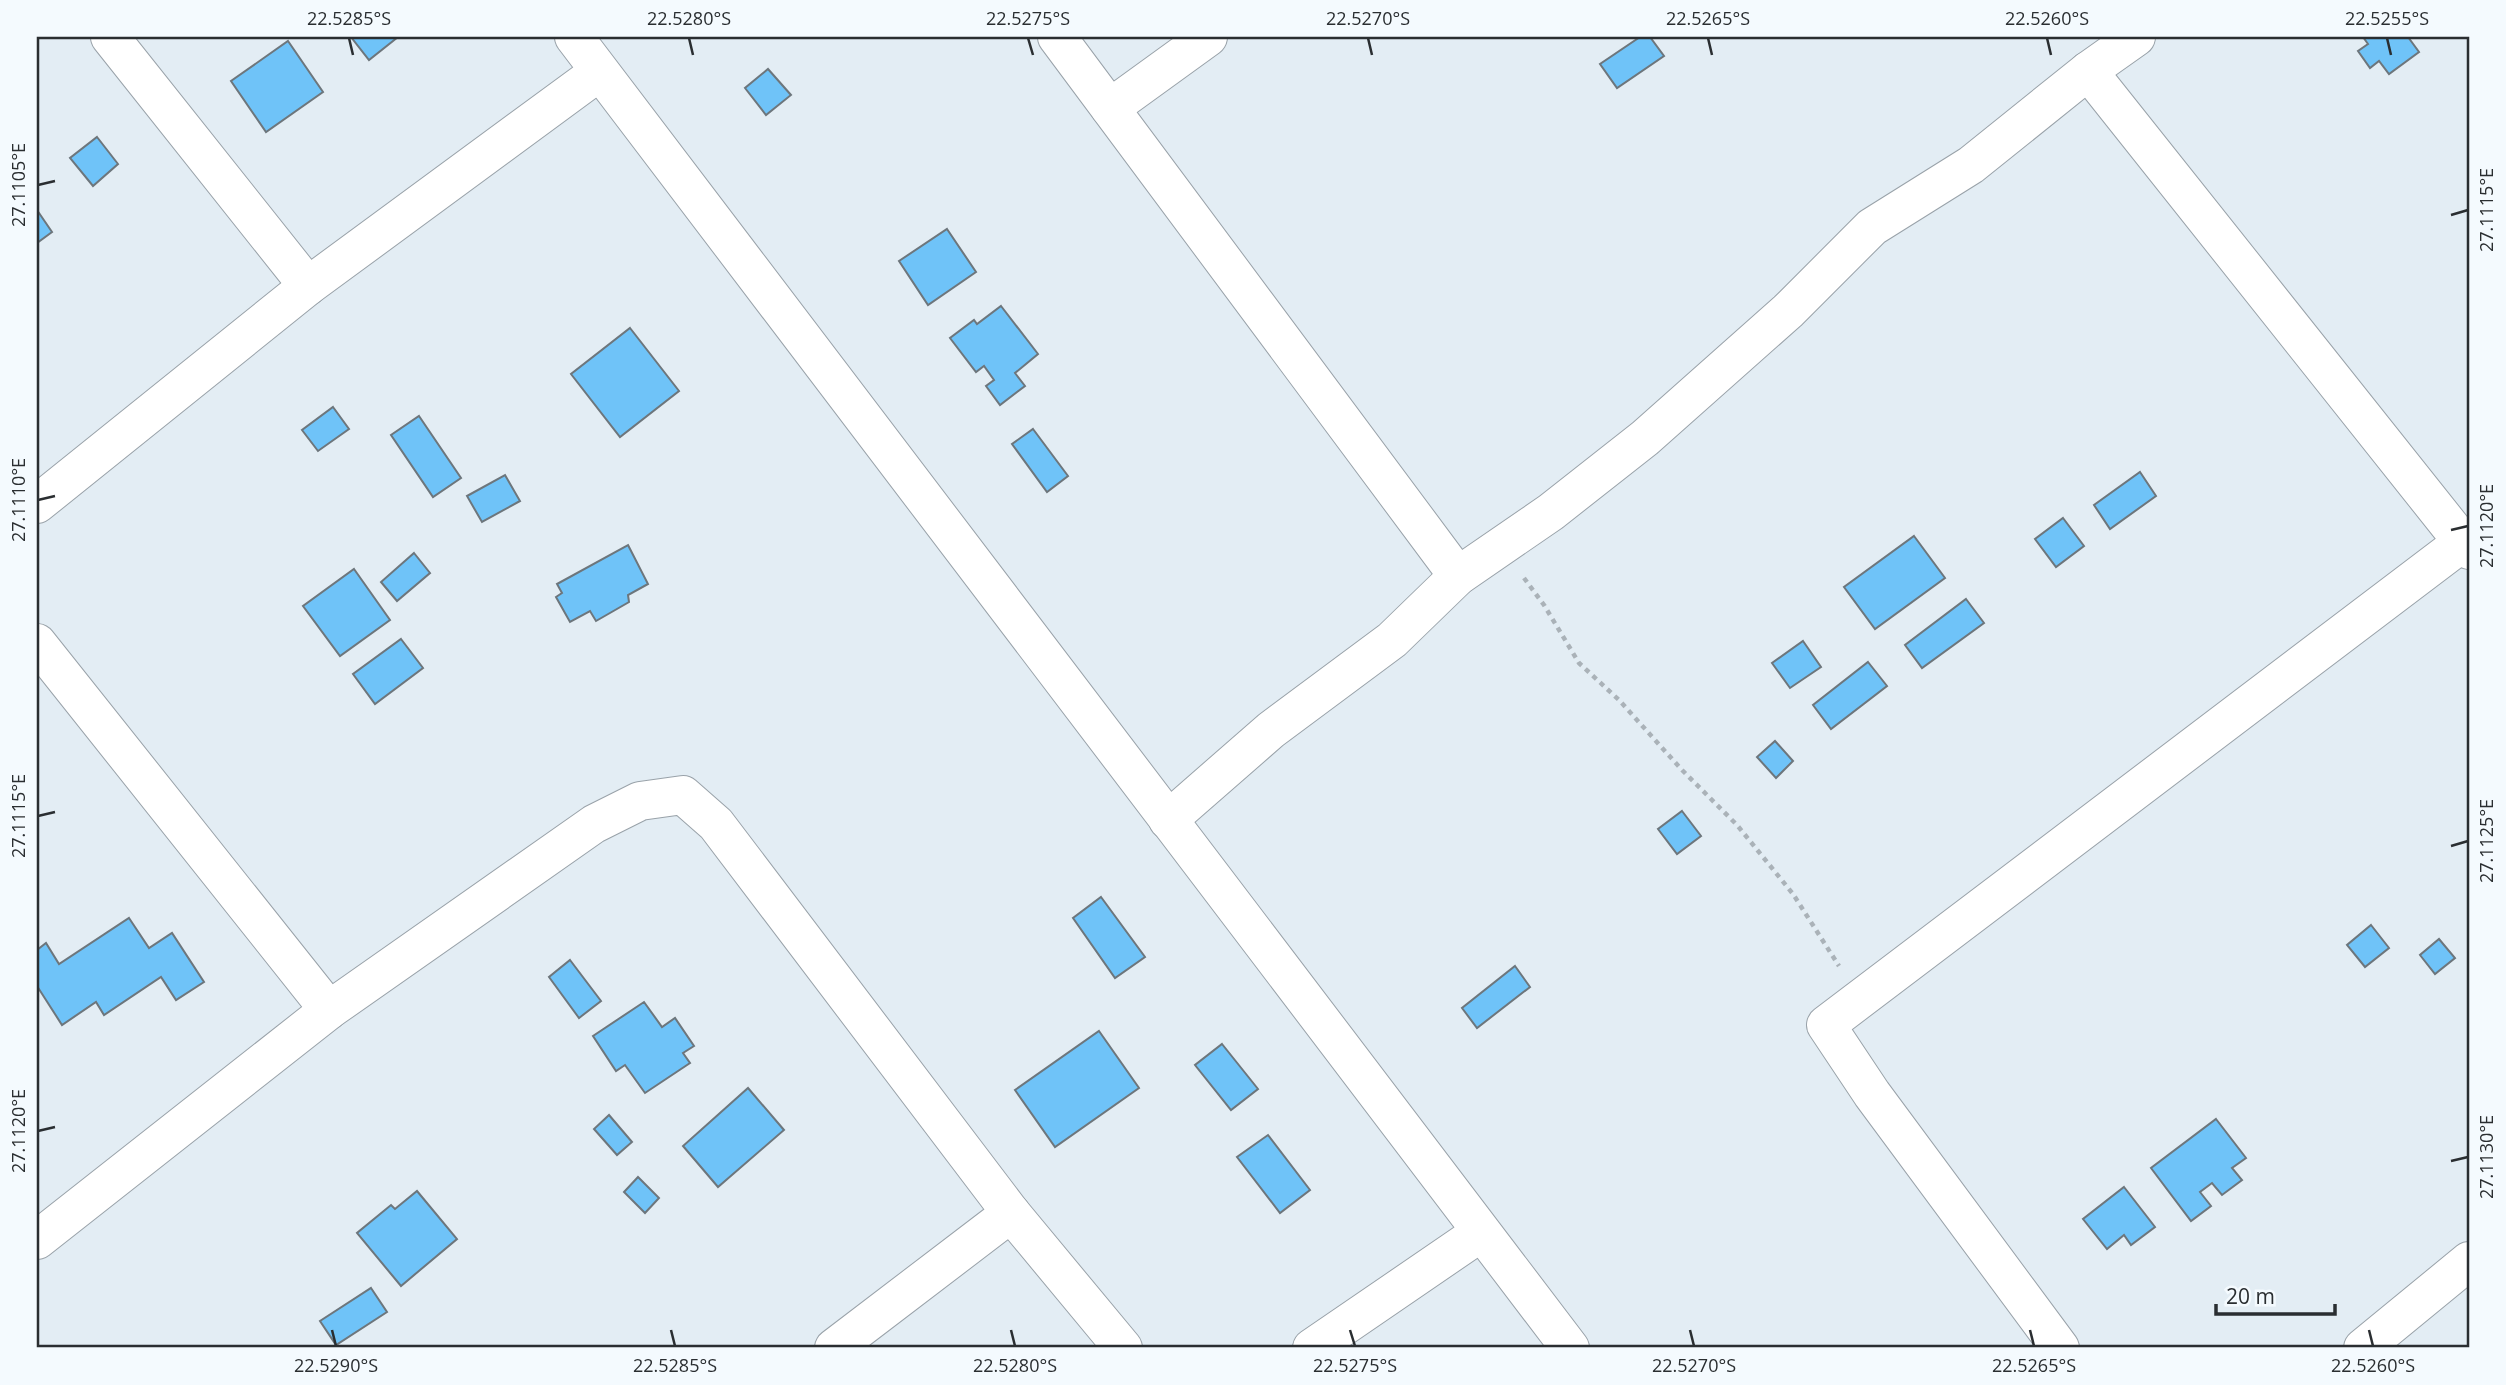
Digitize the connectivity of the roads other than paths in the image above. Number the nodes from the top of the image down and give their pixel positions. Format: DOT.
graph roads {
  1 [pos="110,37"];
  2 [pos="574,37"];
  3 [pos="1057,37"];
  4 [pos="1208,37"];
  5 [pos="2136,37"];
  6 [pos="2088,71"];
  7 [pos="599,72"];
  8 [pos="1110,108"];
  9 [pos="308,286"];
  10 [pos="37,504"];
  11 [pos="2466,546"];
  12 [pos="1458,576"];
  13 [pos="37,643"];
  14 [pos="1168,820"];
  15 [pos="329,1010"];
  16 [pos="1011,1213"];
  17 [pos="1480,1233"];
  18 [pos="37,1240"];
  19 [pos="2469,1261"];
  20 [pos="834,1348"];
  21 [pos="1123,1348"];
  22 [pos="1312,1348"];
  23 [pos="1570,1348"];
  24 [pos="2060,1348"];
  25 [pos="2363,1348"];
  1 -- 9 [label="street"];
  2 -- 7 [label="street"];
  3 -- 8 [label="street"];
  4 -- 8 [label="street"];
  5 -- 6 [label="street"];
  6 -- 11 [label="street"];
  6 -- 12 [label="street"];
  7 -- 9 [label="street"];
  7 -- 14 [label="street"];
  8 -- 12 [label="street"];
  9 -- 10 [label="street"];
  11 -- 24 [label="street"];
  12 -- 14 [label="street"];
  13 -- 15 [label="street"];
  14 -- 17 [label="street"];
  15 -- 16 [label="street"];
  15 -- 18 [label="street"];
  16 -- 20 [label="street"];
  16 -- 21 [label="street"];
  17 -- 22 [label="street"];
  17 -- 23 [label="street"];
  19 -- 25 [label="street"];
}
